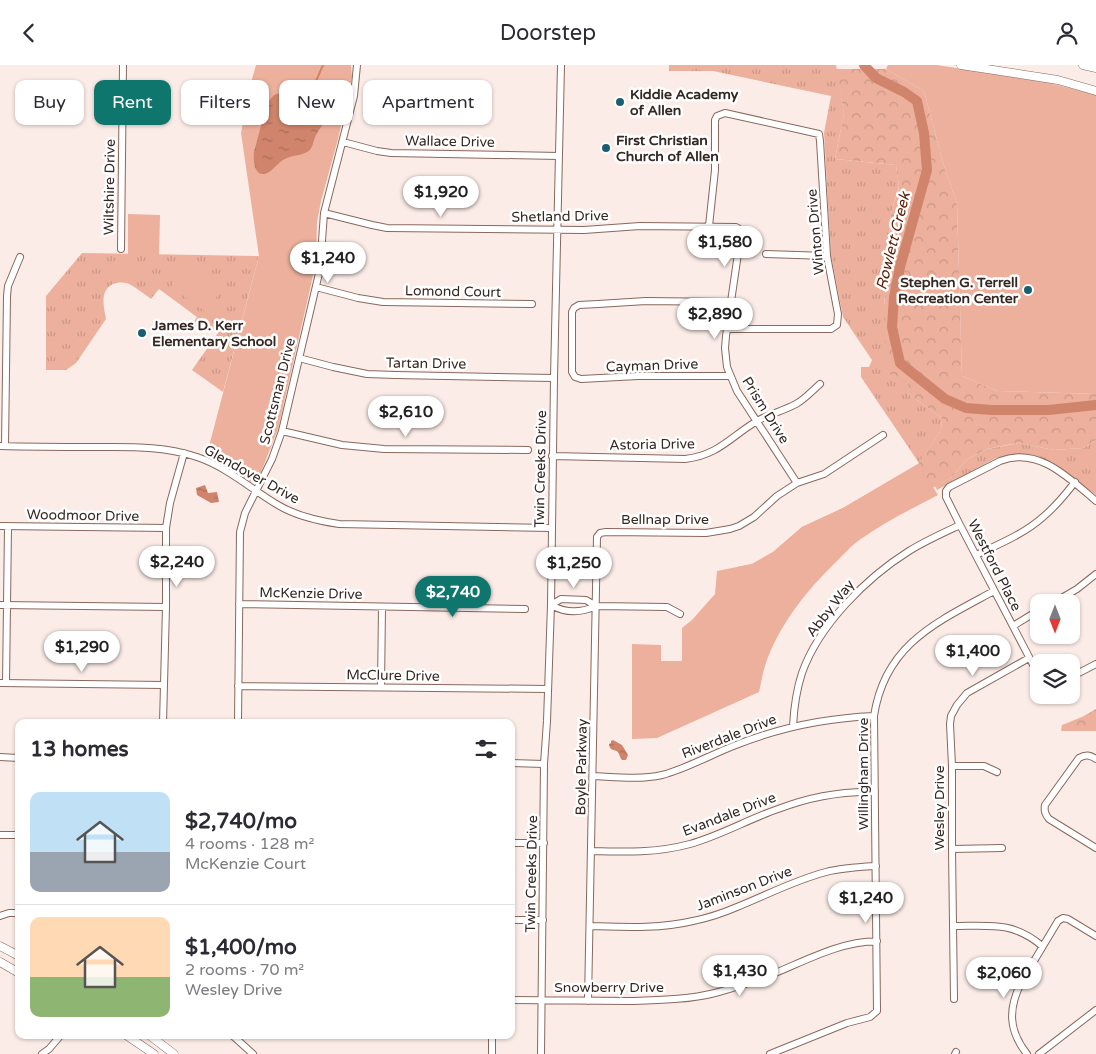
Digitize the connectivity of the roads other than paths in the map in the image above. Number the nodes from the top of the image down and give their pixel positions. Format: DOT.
graph roads {
  1 [pos="123,65"];
  2 [pos="357,65"];
  3 [pos="561,65"];
  4 [pos="961,65"];
  5 [pos="1083,65"];
  6 [pos="1096,69"];
  7 [pos="1096,91"];
  8 [pos="343,142"];
  9 [pos="559,156"];
  10 [pos="324,213"];
  11 [pos="709,226"];
  12 [pos="738,228"];
  13 [pos="557,230"];
  14 [pos="121,249"];
  15 [pos="766,254"];
  16 [pos="827,256"];
  17 [pos="20,257"];
  18 [pos="316,287"];
  19 [pos="731,303"];
  20 [pos="532,304"];
  21 [pos="728,329"];
  22 [pos="299,358"];
  23 [pos="730,376"];
  24 [pos="554,379"];
  25 [pos="820,384"];
  26 [pos="757,421"];
  27 [pos="282,431"];
  28 [pos="883,435"];
  29 [pos="2,446"];
  30 [pos="528,451"];
  31 [pos="184,453"];
  32 [pos="552,456"];
  33 [pos="1075,482"];
  34 [pos="797,483"];
  35 [pos="256,491"];
  36 [pos="1096,501"];
  37 [pos="960,525"];
  38 [pos="0,526"];
  39 [pos="8,527"];
  40 [pos="166,528"];
  41 [pos="551,528"];
  42 [pos="599,535"];
  43 [pos="976,555"];
  44 [pos="1096,574"];
  45 [pos="994,591"];
  46 [pos="1068,594"];
  47 [pos="239,604"];
  48 [pos="4,605"];
  49 [pos="551,605"];
  50 [pos="596,606"];
  51 [pos="166,607"];
  52 [pos="382,607"];
  53 [pos="525,609"];
  54 [pos="680,614"];
  55 [pos="1030,616"];
  56 [pos="1013,626"];
  57 [pos="1029,658"];
  58 [pos="1096,664"];
  59 [pos="1080,672"];
  60 [pos="3,683"];
  61 [pos="164,685"];
  62 [pos="238,686"];
  63 [pos="381,687"];
  64 [pos="548,689"];
  65 [pos="874,716"];
  66 [pos="163,719"];
  67 [pos="238,719"];
  68 [pos="793,726"];
  69 [pos="0,757"];
  70 [pos="15,758"];
  71 [pos="1096,759"];
  72 [pos="515,763"];
  73 [pos="544,764"];
  74 [pos="952,766"];
  75 [pos="997,772"];
  76 [pos="593,776"];
  77 [pos="875,792"];
  78 [pos="0,835"];
  79 [pos="15,835"];
  80 [pos="515,843"];
  81 [pos="544,843"];
  82 [pos="1002,848"];
  83 [pos="1096,848"];
  84 [pos="952,849"];
  85 [pos="591,851"];
  86 [pos="876,866"];
  87 [pos="15,913"];
  88 [pos="0,916"];
  89 [pos="515,920"];
  90 [pos="543,920"];
  91 [pos="590,926"];
  92 [pos="953,926"];
  93 [pos="1096,936"];
  94 [pos="877,941"];
  95 [pos="0,946"];
  96 [pos="1042,946"];
  97 [pos="15,955"];
  98 [pos="0,962"];
  99 [pos="15,971"];
  100 [pos="954,999"];
  101 [pos="515,1000"];
  102 [pos="542,1000"];
  103 [pos="588,1001"];
  104 [pos="1096,1010"];
  105 [pos="58,1039"];
  106 [pos="132,1039"];
  107 [pos="154,1039"];
  108 [pos="236,1039"];
  109 [pos="492,1039"];
  110 [pos="42,1054"];
  111 [pos="154,1054"];
  112 [pos="174,1054"];
  113 [pos="253,1054"];
  114 [pos="492,1054"];
  115 [pos="541,1054"];
  116 [pos="770,1054"];
  117 [pos="1027,1054"];
  118 [pos="1038,1054"];
  1 -- 14 [label="street, Wiltshire Drive"];
  2 -- 8 [label="street, Scottsman Drive"];
  3 -- 9 [label="street, Twin Creeks Drive"];
  4 -- 7 [label="main road"];
  5 -- 6 [label="main road"];
  8 -- 9 [label="street, Wallace Drive"];
  8 -- 10 [label="street, Scottsman Drive"];
  9 -- 13 [label="street, Twin Creeks Drive"];
  10 -- 13 [label="street, Shetland Drive"];
  10 -- 18 [label="street, Scottsman Drive"];
  11 -- 12 [label="street, Shetland Drive"];
  11 -- 13 [label="street, Shetland Drive"];
  11 -- 16 [label="street, Winton Drive"];
  12 -- 19 [label="street, Prism Drive"];
  13 -- 24 [label="street, Twin Creeks Drive"];
  15 -- 16 [label="street"];
  16 -- 21 [label="street, Winton Drive"];
  17 -- 29 [label="street"];
  18 -- 20 [label="street, Lomond Court"];
  18 -- 22 [label="street, Scottsman Drive"];
  19 -- 21 [label="street, Prism Drive"];
  19 -- 23 [label="street, Cayman Drive"];
  21 -- 23 [label="street, Prism Drive"];
  22 -- 24 [label="street, Tartan Drive"];
  22 -- 27 [label="street, Scottsman Drive"];
  23 -- 26 [label="street, Prism Drive"];
  24 -- 32 [label="street, Twin Creeks Drive"];
  25 -- 26 [label="street, Astoria Drive"];
  26 -- 32 [label="street, Astoria Drive"];
  26 -- 34 [label="street, Prism Drive"];
  27 -- 30 [label="street"];
  27 -- 35 [label="street, Scottsman Drive"];
  28 -- 34 [label="street, Bellnap Drive"];
  29 -- 31 [label="street, Glendover Drive"];
  31 -- 35 [label="street, Glendover Drive"];
  31 -- 40 [label="street"];
  32 -- 41 [label="street, Twin Creeks Drive"];
  33 -- 36 [label="street"];
  33 -- 37 [label="street, Westford Place"];
  33 -- 43 [label="street"];
  34 -- 42 [label="street, Bellnap Drive"];
  35 -- 41 [label="street, Glendover Drive"];
  35 -- 47 [label="street, Scottsman Drive"];
  37 -- 43 [label="street, Westford Place"];
  37 -- 68 [label="street, Abby Way"];
  38 -- 39 [label="street, Woodmoor Drive"];
  39 -- 40 [label="street, Woodmoor Drive"];
  39 -- 48 [label="street"];
  40 -- 51 [label="street"];
  41 -- 49 [label="street, Twin Creeks Drive"];
  42 -- 50 [label="street, Boyle Parkway"];
  43 -- 45 [label="street, Westford Place"];
  44 -- 46 [label="street"];
  45 -- 56 [label="street, Westford Place"];
  45 -- 65 [label="street, Willingham Drive"];
  47 -- 52 [label="street, McKenzie Drive"];
  47 -- 62 [label="street, Scottsman Drive"];
  48 -- 51 [label="street"];
  48 -- 60 [label="street"];
  49 -- 50 [label="street"];
  49 -- 50 [label="street"];
  49 -- 64 [label="street, Twin Creeks Drive"];
  50 -- 54 [label="street"];
  50 -- 76 [label="street, Boyle Parkway"];
  51 -- 61 [label="street"];
  52 -- 53 [label="street, McKenzie Drive"];
  52 -- 63 [label="street"];
  55 -- 56 [label="street"];
  56 -- 57 [label="street, Westford Place"];
  57 -- 74 [label="street, Wesley Drive"];
  58 -- 59 [label="street"];
  60 -- 61 [label="street"];
  61 -- 66 [label="street"];
  62 -- 63 [label="street, McClure Drive"];
  62 -- 67 [label="street, Scottsman Drive"];
  63 -- 64 [label="street, McClure Drive"];
  64 -- 73 [label="street, Twin Creeks Drive"];
  65 -- 68 [label="street, Riverdale Drive"];
  65 -- 77 [label="street, Willingham Drive"];
  68 -- 76 [label="street, Riverdale Drive"];
  69 -- 70 [label="street"];
  71 -- 83 [label="street"];
  72 -- 73 [label="street"];
  73 -- 81 [label="street, Twin Creeks Drive"];
  74 -- 75 [label="street"];
  74 -- 84 [label="street, Wesley Drive"];
  76 -- 85 [label="street, Boyle Parkway"];
  77 -- 85 [label="street, Evandale Drive"];
  77 -- 86 [label="street, Willingham Drive"];
  78 -- 79 [label="street"];
  80 -- 81 [label="street"];
  81 -- 90 [label="street, Twin Creeks Drive"];
  82 -- 84 [label="street"];
  84 -- 92 [label="street, Wesley Drive"];
  85 -- 91 [label="street, Boyle Parkway"];
  86 -- 91 [label="street, Jaminson Drive"];
  86 -- 94 [label="street, Willingham Drive"];
  87 -- 88 [label="street"];
  89 -- 90 [label="street"];
  90 -- 102 [label="street, Twin Creeks Drive"];
  91 -- 103 [label="street, Boyle Parkway"];
  92 -- 96 [label="street"];
  92 -- 100 [label="street, Wesley Drive"];
  93 -- 96 [label="street"];
  94 -- 103 [label="street, Snowberry Drive"];
  94 -- 116 [label="street, Willingham Drive"];
  95 -- 97 [label="main road"];
  96 -- 117 [label="street"];
  98 -- 99 [label="main road"];
  101 -- 102 [label="street, Snowberry Drive"];
  102 -- 103 [label="street, Snowberry Drive"];
  102 -- 115 [label="street, Twin Creeks Drive"];
  104 -- 118 [label="street"];
  105 -- 110 [label="street"];
  106 -- 111 [label="main road"];
  107 -- 112 [label="main road"];
  108 -- 113 [label="street"];
  109 -- 114 [label="street"];
}
